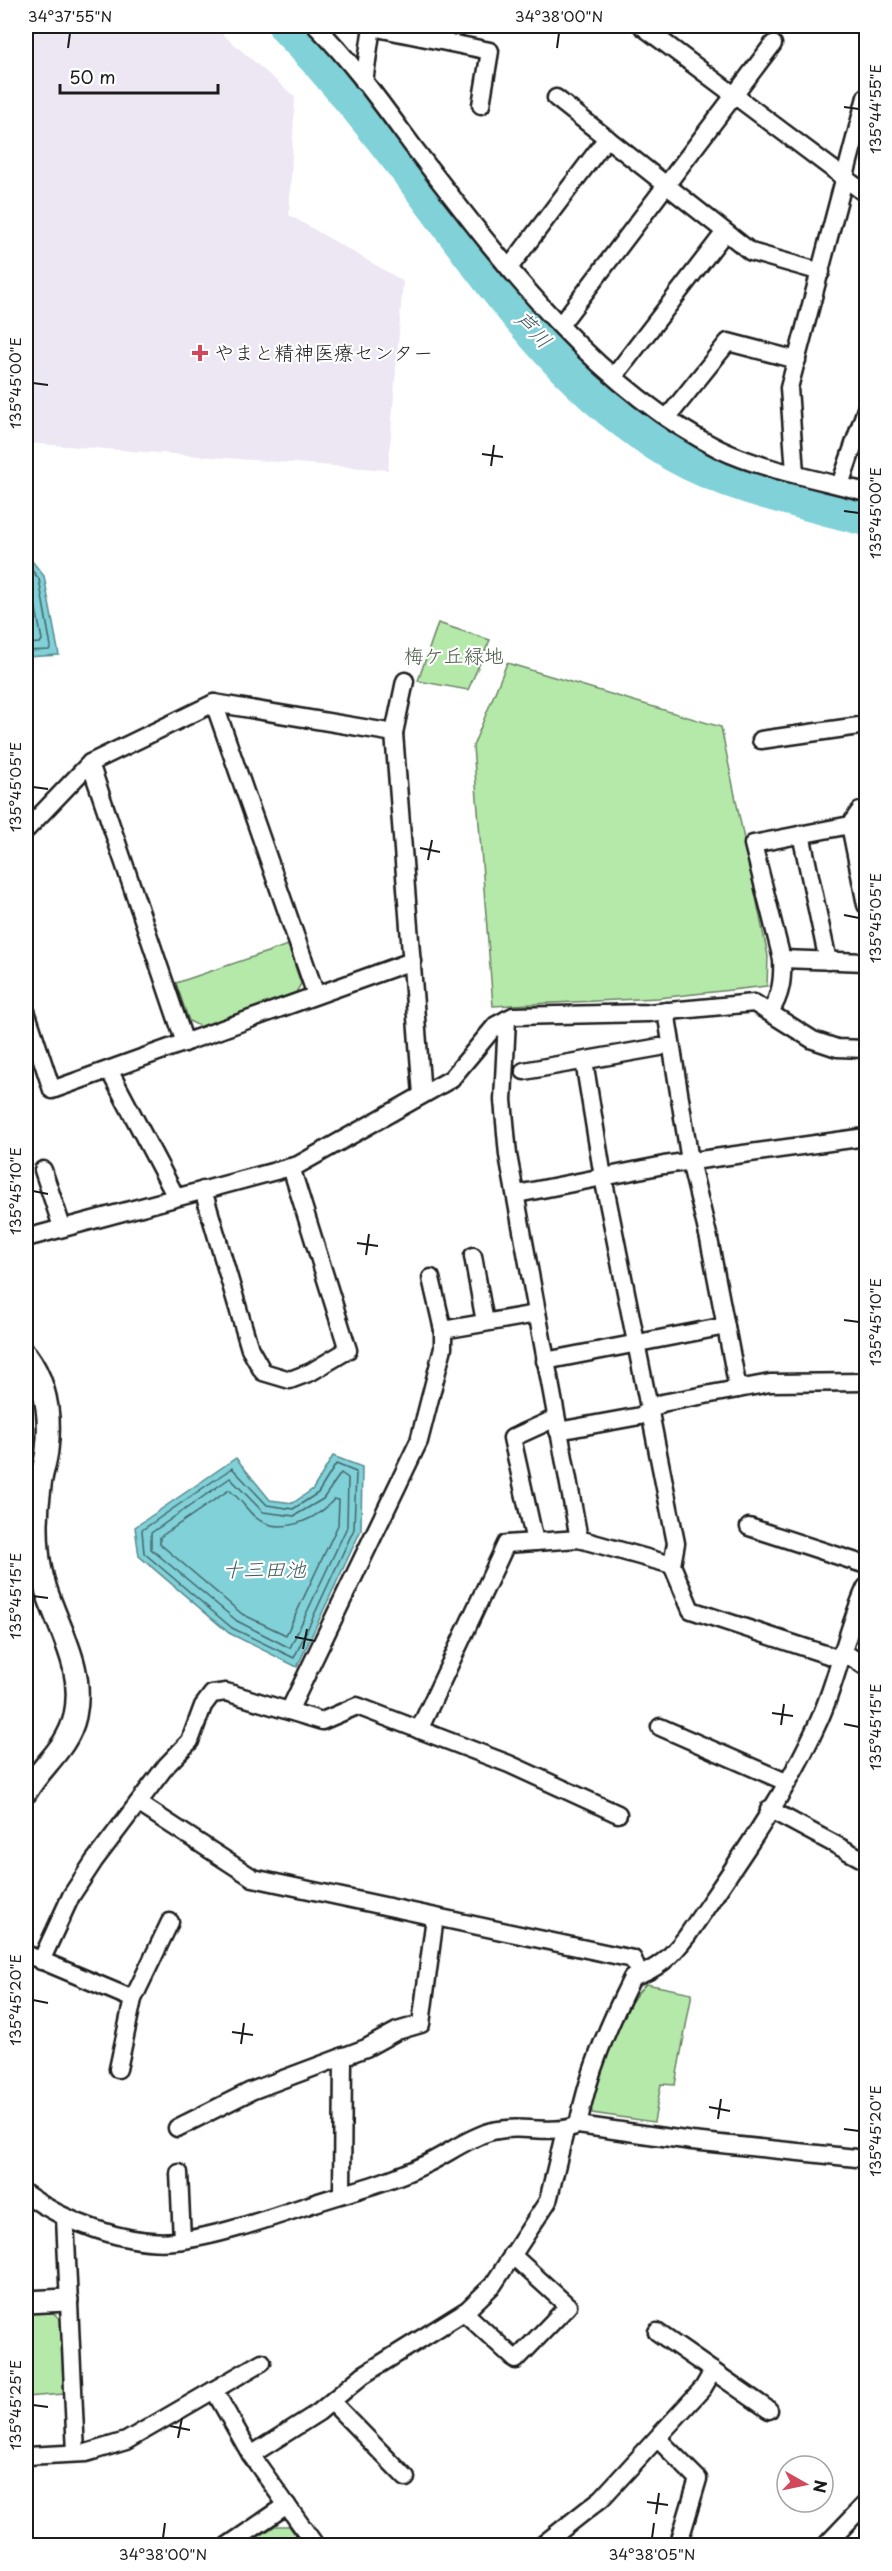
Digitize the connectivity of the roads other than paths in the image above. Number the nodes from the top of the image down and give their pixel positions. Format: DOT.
graph roads {
  1 [pos="316,26"];
  2 [pos="372,26"];
  3 [pos="642,26"];
  4 [pos="773,44"];
  5 [pos="364,82"];
  6 [pos="734,95"];
  7 [pos="867,97"];
  8 [pos="556,98"];
  9 [pos="480,105"];
  10 [pos="607,138"];
  11 [pos="846,180"];
  12 [pos="666,185"];
  13 [pos="867,194"];
  14 [pos="725,232"];
  15 [pos="509,268"];
  16 [pos="821,272"];
  17 [pos="561,324"];
  18 [pos="797,360"];
  19 [pos="615,375"];
  20 [pos="867,409"];
  21 [pos="667,418"];
  22 [pos="795,473"];
  23 [pos="840,485"];
  24 [pos="867,492"];
  25 [pos="405,681"];
  26 [pos="214,703"];
  27 [pos="867,725"];
  28 [pos="394,733"];
  29 [pos="761,740"];
  30 [pos="90,763"];
  31 [pos="867,810"];
  32 [pos="850,825"];
  33 [pos="26,830"];
  34 [pos="801,834"];
  35 [pos="867,905"];
  36 [pos="782,959"];
  37 [pos="412,961"];
  38 [pos="828,961"];
  39 [pos="867,962"];
  40 [pos="316,995"];
  41 [pos="26,1011"];
  42 [pos="666,1011"];
  43 [pos="770,1012"];
  44 [pos="507,1019"];
  45 [pos="185,1042"];
  46 [pos="660,1047"];
  47 [pos="867,1050"];
  48 [pos="584,1061"];
  49 [pos="109,1070"];
  50 [pos="524,1071"];
  51 [pos="422,1095"];
  52 [pos="867,1137"];
  53 [pos="690,1161"];
  54 [pos="291,1167"];
  55 [pos="43,1170"];
  56 [pos="603,1177"];
  57 [pos="203,1190"];
  58 [pos="517,1194"];
  59 [pos="176,1197"];
  60 [pos="62,1227"];
  61 [pos="26,1238"];
  62 [pos="473,1256"];
  63 [pos="431,1278"];
  64 [pos="536,1314"];
  65 [pos="485,1322"];
  66 [pos="726,1326"];
  67 [pos="443,1330"];
  68 [pos="636,1343"];
  69 [pos="26,1354"];
  70 [pos="545,1361"];
  71 [pos="867,1382"];
  72 [pos="738,1389"];
  73 [pos="649,1411"];
  74 [pos="557,1425"];
  75 [pos="749,1527"];
  76 [pos="579,1539"];
  77 [pos="536,1542"];
  78 [pos="672,1565"];
  79 [pos="867,1565"];
  80 [pos="867,1587"];
  81 [pos="841,1655"];
  82 [pos="867,1666"];
  83 [pos="289,1711"];
  84 [pos="660,1727"];
  85 [pos="419,1730"];
  86 [pos="786,1782"];
  87 [pos="26,1792"];
  88 [pos="138,1803"];
  89 [pos="769,1809"];
  90 [pos="618,1814"];
  91 [pos="867,1861"];
  92 [pos="435,1917"];
  93 [pos="170,1922"];
  94 [pos="26,1954"];
  95 [pos="41,1961"];
  96 [pos="639,1975"];
  97 [pos="133,1999"];
  98 [pos="344,2056"];
  99 [pos="118,2069"];
  100 [pos="177,2128"];
  101 [pos="572,2128"];
  102 [pos="867,2159"];
  103 [pos="179,2173"];
  104 [pos="26,2194"];
  105 [pos="342,2194"];
  106 [pos="65,2218"];
  107 [pos="182,2240"];
  108 [pos="512,2255"];
  109 [pos="67,2300"];
  110 [pos="26,2302"];
  111 [pos="464,2312"];
  112 [pos="657,2332"];
  113 [pos="262,2362"];
  114 [pos="713,2371"];
  115 [pos="214,2390"];
  116 [pos="332,2402"];
  117 [pos="769,2410"];
  118 [pos="658,2439"];
  119 [pos="75,2453"];
  120 [pos="251,2455"];
  121 [pos="26,2456"];
  122 [pos="406,2478"];
  123 [pos="867,2503"];
  124 [pos="287,2505"];
  125 [pos="227,2546"];
  126 [pos="316,2546"];
  127 [pos="541,2546"];
  128 [pos="678,2546"];
  129 [pos="825,2546"];
  1 -- 5 [label="street"];
  2 -- 5 [label="street"];
  2 -- 9 [label="street"];
  3 -- 6 [label="street"];
  4 -- 6 [label="street"];
  5 -- 15 [label="street"];
  6 -- 11 [label="street"];
  6 -- 12 [label="street"];
  7 -- 11 [label="street"];
  8 -- 10 [label="street"];
  10 -- 12 [label="street"];
  10 -- 15 [label="street"];
  11 -- 13 [label="street"];
  11 -- 16 [label="street"];
  12 -- 14 [label="street"];
  12 -- 17 [label="street"];
  14 -- 16 [label="street"];
  14 -- 19 [label="street"];
  15 -- 17 [label="street"];
  16 -- 18 [label="street"];
  17 -- 19 [label="street"];
  18 -- 21 [label="street"];
  18 -- 22 [label="street"];
  19 -- 21 [label="street"];
  20 -- 23 [label="street"];
  21 -- 22 [label="street"];
  22 -- 23 [label="street"];
  23 -- 24 [label="street"];
  25 -- 28 [label="street"];
  26 -- 28 [label="street"];
  26 -- 30 [label="street"];
  26 -- 40 [label="street"];
  27 -- 29 [label="street"];
  28 -- 37 [label="street"];
  30 -- 33 [label="street"];
  30 -- 45 [label="street"];
  31 -- 32 [label="street"];
  32 -- 34 [label="street"];
  32 -- 35 [label="street"];
  34 -- 36 [label="street"];
  34 -- 38 [label="street"];
  36 -- 38 [label="street"];
  36 -- 43 [label="street"];
  37 -- 40 [label="street"];
  37 -- 51 [label="street"];
  38 -- 39 [label="street"];
  40 -- 45 [label="street"];
  41 -- 49 [label="street"];
  42 -- 43 [label="street"];
  42 -- 44 [label="street"];
  42 -- 53 [label="street"];
  43 -- 47 [label="street"];
  44 -- 51 [label="street"];
  44 -- 58 [label="street"];
  45 -- 49 [label="street"];
  46 -- 48 [label="street"];
  48 -- 50 [label="street"];
  48 -- 56 [label="street"];
  49 -- 59 [label="street"];
  51 -- 54 [label="street"];
  52 -- 53 [label="street"];
  53 -- 56 [label="street"];
  53 -- 66 [label="street"];
  54 -- 57 [label="street"];
  54 -- 57 [label="street"];
  55 -- 60 [label="street"];
  56 -- 58 [label="street"];
  56 -- 68 [label="street"];
  57 -- 59 [label="street"];
  58 -- 64 [label="street"];
  59 -- 60 [label="street"];
  60 -- 61 [label="street"];
  62 -- 65 [label="street"];
  63 -- 67 [label="street"];
  64 -- 65 [label="street"];
  64 -- 70 [label="street"];
  65 -- 67 [label="street"];
  66 -- 68 [label="street"];
  66 -- 72 [label="street"];
  67 -- 83 [label="street"];
  68 -- 70 [label="street"];
  68 -- 73 [label="street"];
  69 -- 87 [label="street"];
  70 -- 74 [label="street"];
  71 -- 72 [label="street"];
  72 -- 73 [label="street"];
  73 -- 74 [label="street"];
  73 -- 78 [label="street"];
  74 -- 76 [label="street"];
  74 -- 77 [label="street"];
  75 -- 79 [label="street"];
  76 -- 77 [label="street"];
  76 -- 78 [label="street"];
  77 -- 85 [label="street"];
  78 -- 81 [label="street"];
  80 -- 81 [label="street"];
  81 -- 82 [label="street"];
  81 -- 86 [label="street"];
  83 -- 85 [label="street"];
  83 -- 88 [label="street"];
  84 -- 86 [label="street"];
  85 -- 90 [label="street"];
  86 -- 89 [label="street"];
  88 -- 92 [label="street"];
  88 -- 95 [label="street"];
  89 -- 91 [label="street"];
  89 -- 96 [label="street"];
  92 -- 96 [label="street"];
  92 -- 98 [label="street"];
  93 -- 97 [label="street"];
  94 -- 95 [label="street"];
  95 -- 97 [label="street"];
  96 -- 101 [label="street"];
  97 -- 99 [label="street"];
  98 -- 100 [label="street"];
  98 -- 105 [label="street"];
  101 -- 102 [label="street"];
  101 -- 105 [label="street"];
  101 -- 108 [label="street"];
  103 -- 107 [label="street"];
  104 -- 106 [label="street"];
  105 -- 107 [label="street"];
  106 -- 107 [label="street"];
  106 -- 109 [label="street"];
  108 -- 111 [label="street"];
  108 -- 111 [label="street"];
  109 -- 110 [label="street"];
  109 -- 119 [label="street"];
  111 -- 116 [label="street"];
  112 -- 114 [label="street"];
  113 -- 115 [label="street"];
  114 -- 117 [label="street"];
  114 -- 118 [label="street"];
  115 -- 119 [label="street"];
  115 -- 120 [label="street"];
  116 -- 120 [label="street"];
  116 -- 122 [label="street"];
  118 -- 127 [label="street"];
  118 -- 128 [label="street"];
  119 -- 121 [label="street"];
  120 -- 124 [label="street"];
  123 -- 129 [label="street"];
  124 -- 125 [label="street"];
  124 -- 126 [label="street"];
}
